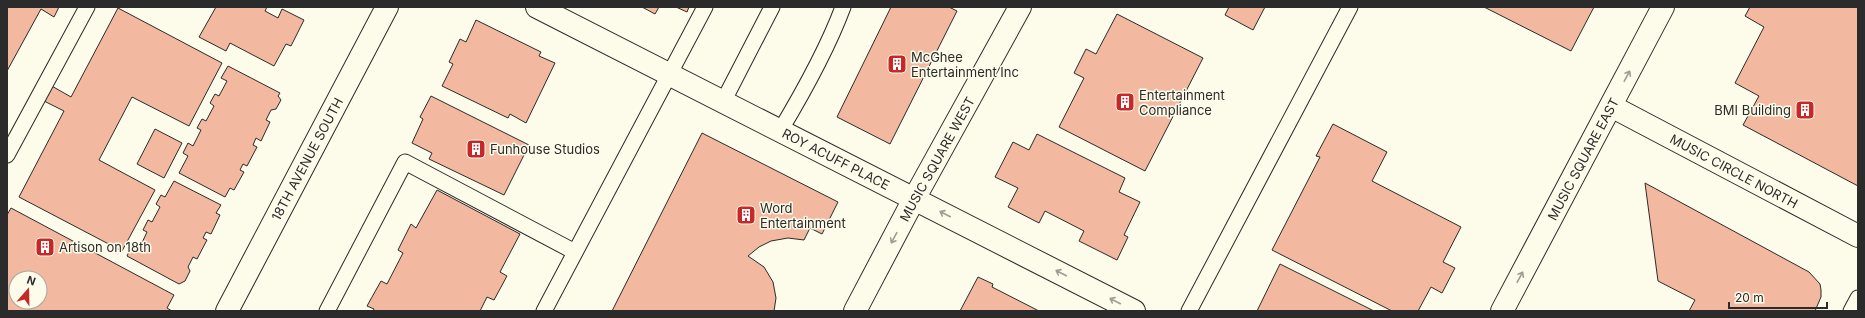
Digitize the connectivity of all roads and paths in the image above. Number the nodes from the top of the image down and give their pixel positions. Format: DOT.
graph roads {
  1 [pos="87,7"];
  2 [pos="388,7"];
  3 [pos="537,7"];
  4 [pos="705,7"];
  5 [pos="772,7"];
  6 [pos="843,7"];
  7 [pos="1020,7"];
  8 [pos="1350,7"];
  9 [pos="1663,7"];
  10 [pos="668,74"];
  11 [pos="722,102"];
  12 [pos="1611,106"];
  13 [pos="780,131"];
  14 [pos="7,155"];
  15 [pos="914,199"];
  16 [pos="1858,236"];
  17 [pos="575,252"];
  18 [pos="1858,298"];
  19 [pos="227,311"];
  20 [pos="327,311"];
  21 [pos="544,311"];
  22 [pos="855,311"];
  23 [pos="1134,311"];
  24 [pos="1189,311"];
  25 [pos="1502,311"];
  26 [pos="1851,311"];
  1 -- 14 [label="lane"];
  2 -- 19 [label="street, 18TH AVENUE SOUTH"];
  3 -- 10 [label="street, ROY ACUFF PLACE"];
  4 -- 10 [label="lane"];
  5 -- 11 [label="lane"];
  6 -- 13 [label="lane"];
  7 -- 15 [label="street, MUSIC SQUARE WEST"];
  8 -- 24 [label="lane"];
  12 -- 9 [label="street, MUSIC SQUARE EAST, one-way"];
  10 -- 11 [label="street, ROY ACUFF PLACE"];
  10 -- 17 [label="lane"];
  11 -- 13 [label="street, ROY ACUFF PLACE"];
  12 -- 16 [label="street, MUSIC CIRCLE NORTH"];
  25 -- 12 [label="street, MUSIC SQUARE EAST, one-way"];
  13 -- 15 [label="street, ROY ACUFF PLACE"];
  15 -- 22 [label="street, MUSIC SQUARE WEST, one-way"];
  23 -- 15 [label="street, ROY ACUFF PLACE, one-way"];
  17 -- 20 [label="lane"];
  17 -- 21 [label="lane"];
  18 -- 26 [label="lane"];
}
